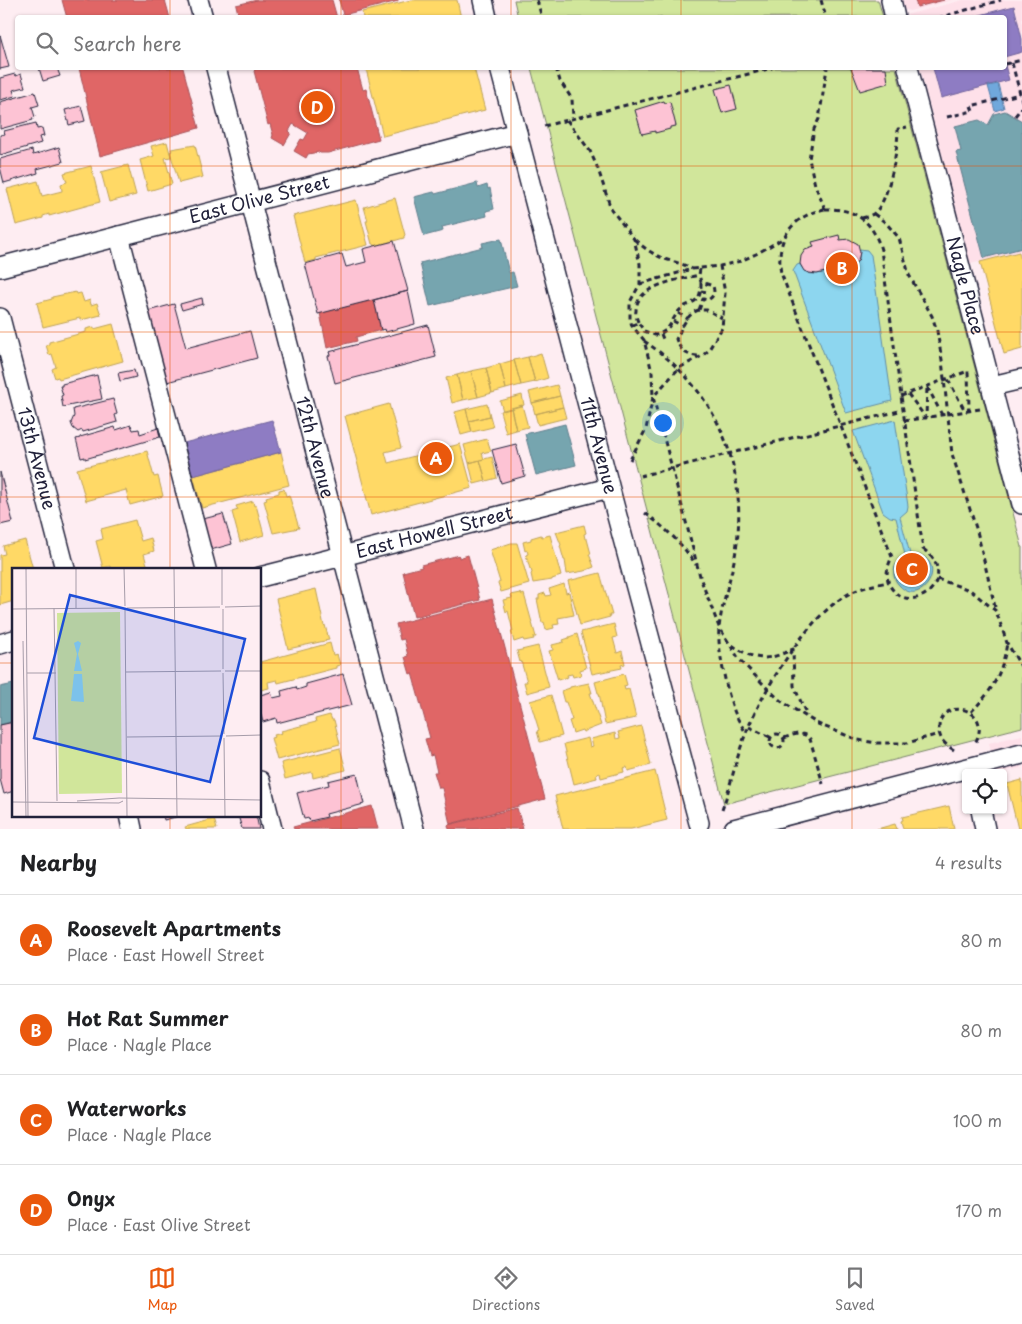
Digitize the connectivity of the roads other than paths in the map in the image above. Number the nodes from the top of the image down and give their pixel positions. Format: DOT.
graph roads {
  1 [pos="198,0"];
  2 [pos="483,0"];
  3 [pos="891,0"];
  4 [pos="202,15"];
  5 [pos="487,15"];
  6 [pos="894,15"];
  7 [pos="217,70"];
  8 [pos="501,70"];
  9 [pos="909,70"];
  10 [pos="517,133"];
  11 [pos="251,202"];
  12 [pos="119,236"];
  13 [pos="0,267"];
  14 [pos="0,318"];
  15 [pos="1022,379"];
  16 [pos="992,386"];
  17 [pos="610,488"];
  18 [pos="1022,504"];
  19 [pos="342,555"];
  20 [pos="65,568"];
  21 [pos="206,568"];
  22 [pos="261,577"];
  23 [pos="1022,754"];
  24 [pos="973,769"];
  25 [pos="962,772"];
  26 [pos="261,784"];
  27 [pos="982,814"];
  28 [pos="128,816"];
  29 [pos="702,827"];
  30 [pos="132,829"];
  31 [pos="272,829"];
  32 [pos="414,829"];
  33 [pos="734,829"];
  34 [pos="985,829"];
  1 -- 4 [label="street"];
  2 -- 5 [label="street"];
  3 -- 6 [label="street"];
  7 -- 11 [label="street, 12th Avenue"];
  8 -- 10 [label="street, 11th Avenue"];
  9 -- 16 [label="street, Nagle Place"];
  10 -- 11 [label="street, East Olive Street"];
  10 -- 17 [label="street, 11th Avenue"];
  11 -- 12 [label="street, East Olive Street"];
  11 -- 19 [label="street, 12th Avenue"];
  12 -- 13 [label="street, East Olive Street"];
  12 -- 21 [label="street"];
  14 -- 20 [label="street, 13th Avenue"];
  15 -- 16 [label="street"];
  16 -- 18 [label="street, Nagle Place"];
  17 -- 19 [label="street, East Howell Street"];
  17 -- 29 [label="street, 11th Avenue"];
  19 -- 22 [label="street, East Howell Street"];
  19 -- 32 [label="street, 12th Avenue"];
  23 -- 24 [label="street"];
  25 -- 33 [label="street"];
  26 -- 31 [label="street"];
  27 -- 34 [label="street"];
  28 -- 30 [label="street"];
}
